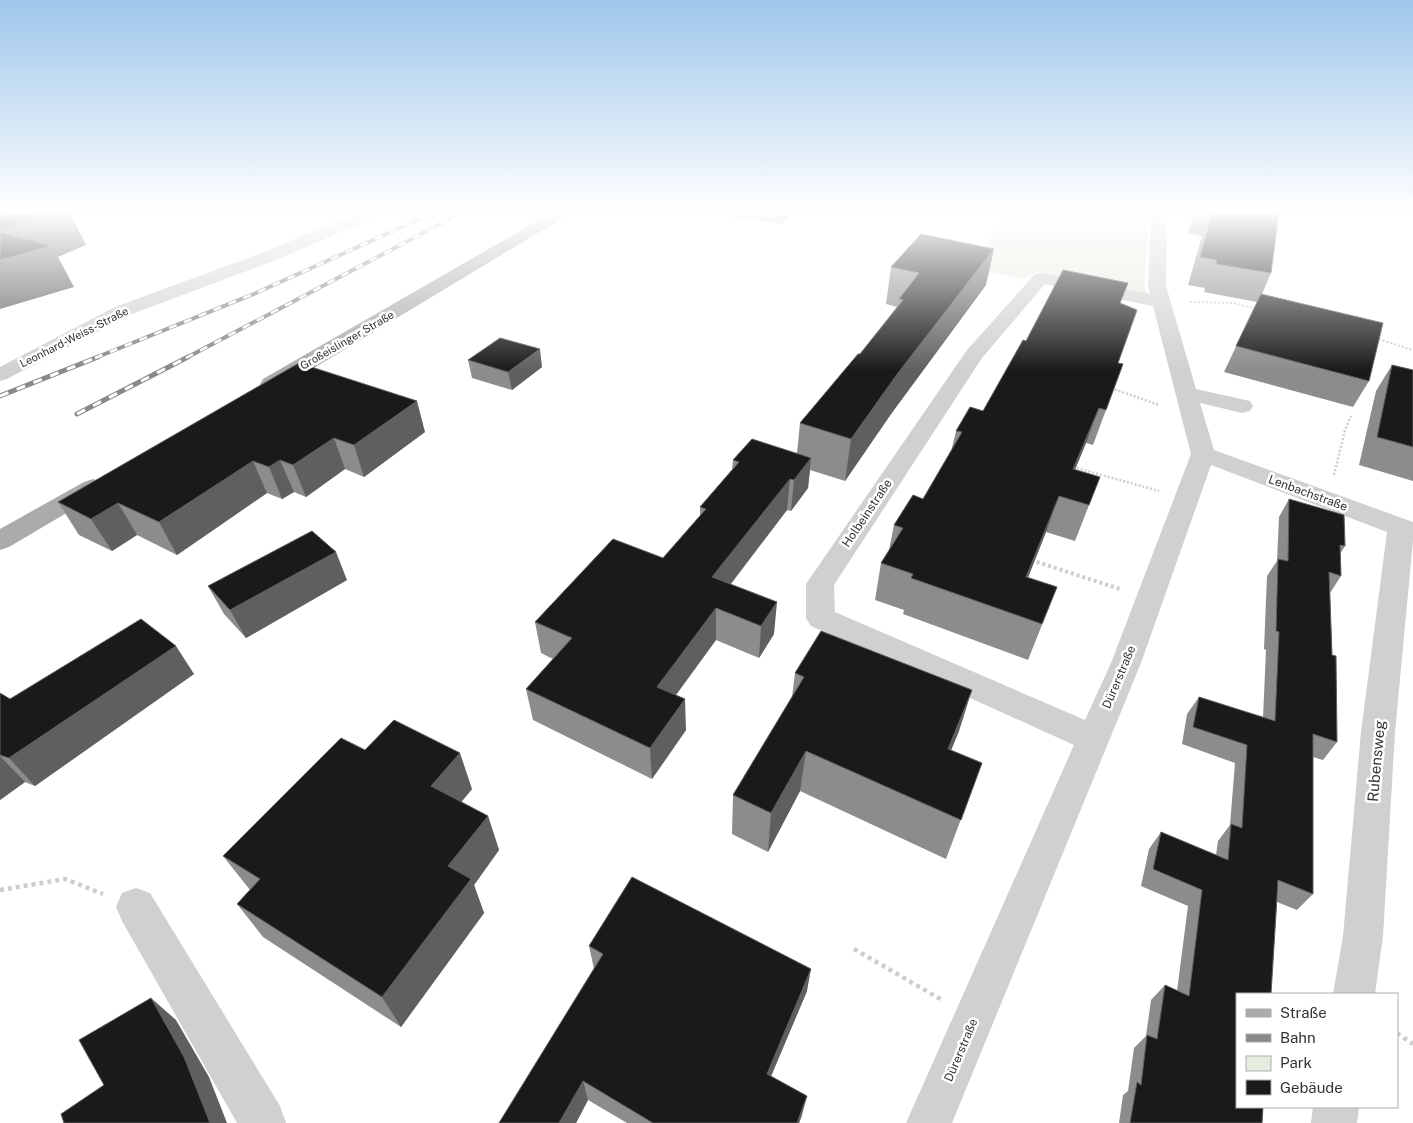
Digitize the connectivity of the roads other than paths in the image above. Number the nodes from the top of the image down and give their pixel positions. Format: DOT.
graph roads {
  1 [pos="245,265"];
  2 [pos="473,265"];
  3 [pos="1158,265"];
  4 [pos="1162,302"];
  5 [pos="0,375"];
  6 [pos="258,391"];
  7 [pos="1186,393"];
  8 [pos="1242,406"];
  9 [pos="1203,454"];
  10 [pos="106,479"];
  11 [pos="1407,530"];
  12 [pos="0,541"];
  13 [pos="1093,738"];
  14 [pos="136,907"];
  15 [pos="1354,993"];
  16 [pos="1336,1108"];
  17 [pos="263,1123"];
  18 [pos="930,1123"];
  19 [pos="1334,1123"];
  1 -- 5 [label="street, Leonhard-Weiss-Straße"];
  2 -- 6 [label="main road, Großeislinger Straße"];
  3 -- 4 [label="street"];
  4 -- 7 [label="street"];
  4 -- 13 [label="street, Holbeinstraße"];
  7 -- 8 [label="street"];
  7 -- 9 [label="street"];
  9 -- 11 [label="street, Lenbachstraße"];
  9 -- 13 [label="street, Dürerstraße"];
  10 -- 12 [label="main road"];
  11 -- 15 [label="street, Rubensweg"];
  13 -- 18 [label="street, Dürerstraße"];
  14 -- 17 [label="street"];
  16 -- 19 [label="street"];
}
